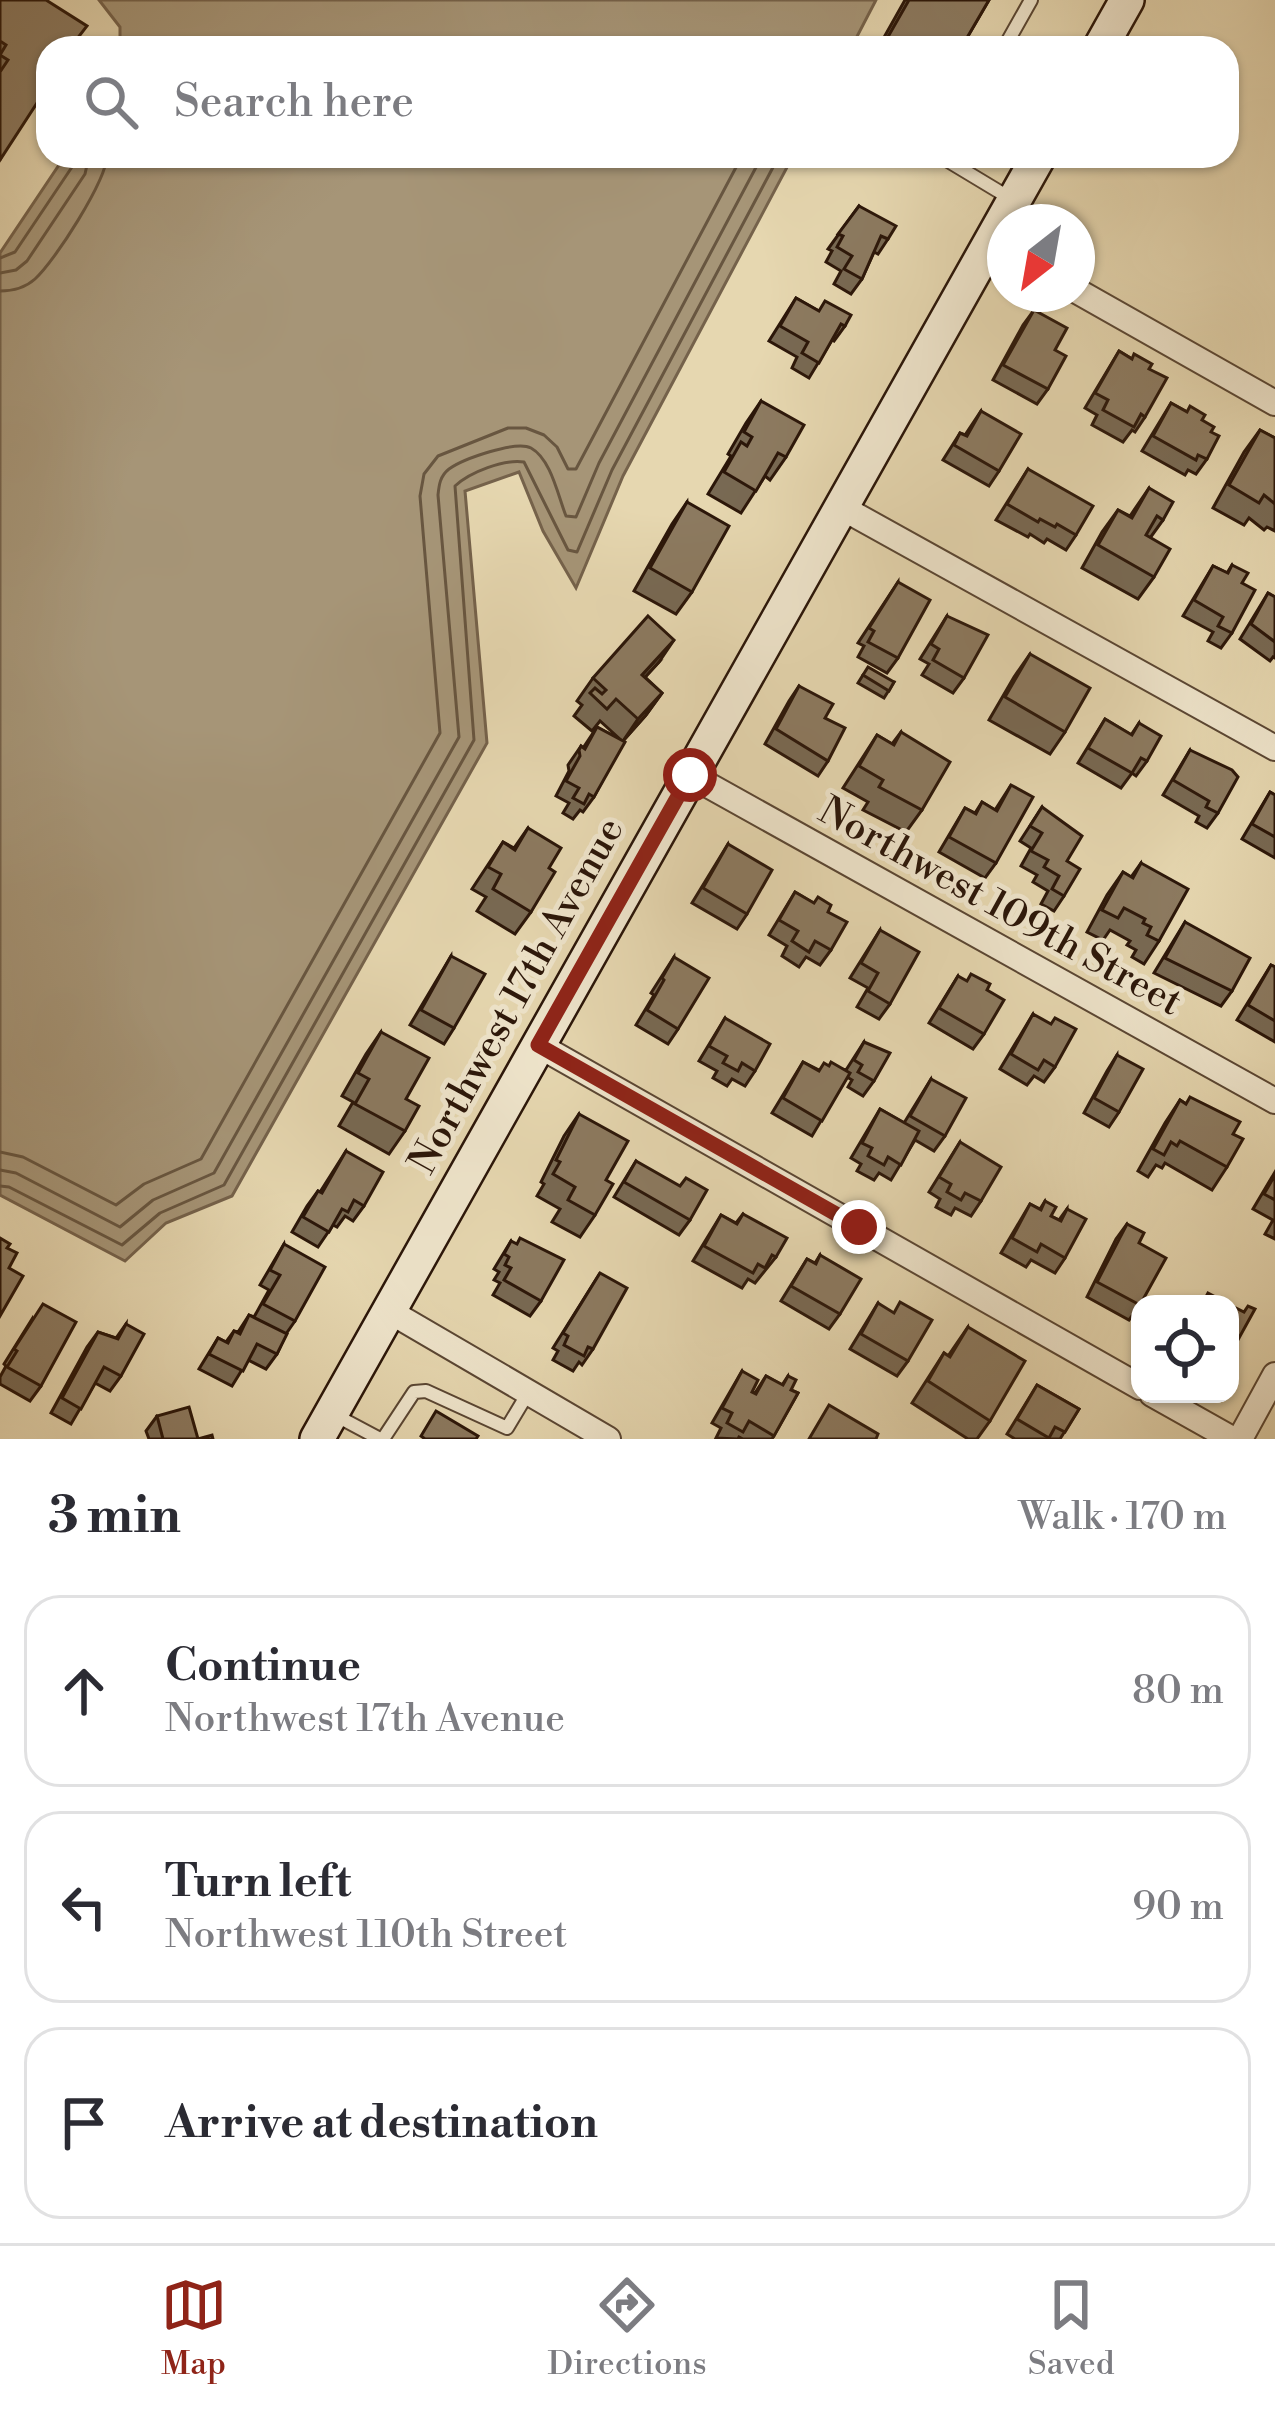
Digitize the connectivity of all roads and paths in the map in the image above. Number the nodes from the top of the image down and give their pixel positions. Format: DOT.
graph roads {
  1 [pos="1031,0"];
  2 [pos="1127,0"];
  3 [pos="1011,36"];
  4 [pos="1107,36"];
  5 [pos="959,168"];
  6 [pos="1032,168"];
  7 [pos="1014,201"];
  8 [pos="1013,204"];
  9 [pos="987,264"];
  10 [pos="1095,301"];
  11 [pos="1275,403"];
  12 [pos="839,506"];
  13 [pos="1275,748"];
  14 [pos="690,775"];
  15 [pos="538,1045"];
  16 [pos="1275,1101"];
  17 [pos="389,1311"];
  18 [pos="1275,1376"];
  19 [pos="1131,1382"];
  20 [pos="527,1393"];
  21 [pos="1170,1403"];
  22 [pos="324,1426"];
  23 [pos="382,1439"];
  24 [pos="608,1439"];
  25 [pos="1236,1439"];
  1 -- 3 [label="lane"];
  2 -- 4 [label="main road"];
  5 -- 7 [label="lane"];
  6 -- 7 [label="main road, Northwest 17th Avenue"];
  7 -- 8 [label="main road, Northwest 17th Avenue"];
  9 -- 12 [label="main road, Northwest 17th Avenue"];
  10 -- 11 [label="street"];
  12 -- 13 [label="street"];
  12 -- 14 [label="main road, Northwest 17th Avenue"];
  14 -- 15 [label="main road, Northwest 17th Avenue"];
  14 -- 16 [label="street, Northwest 109th Street"];
  15 -- 17 [label="main road, Northwest 17th Avenue"];
  15 -- 19 [label="street"];
  17 -- 20 [label="street"];
  17 -- 22 [label="main road, Northwest 17th Avenue"];
  18 -- 25 [label="street"];
  20 -- 23 [label="lane"];
  20 -- 24 [label="street"];
  21 -- 25 [label="street"];
  22 -- 23 [label="lane"];
}
